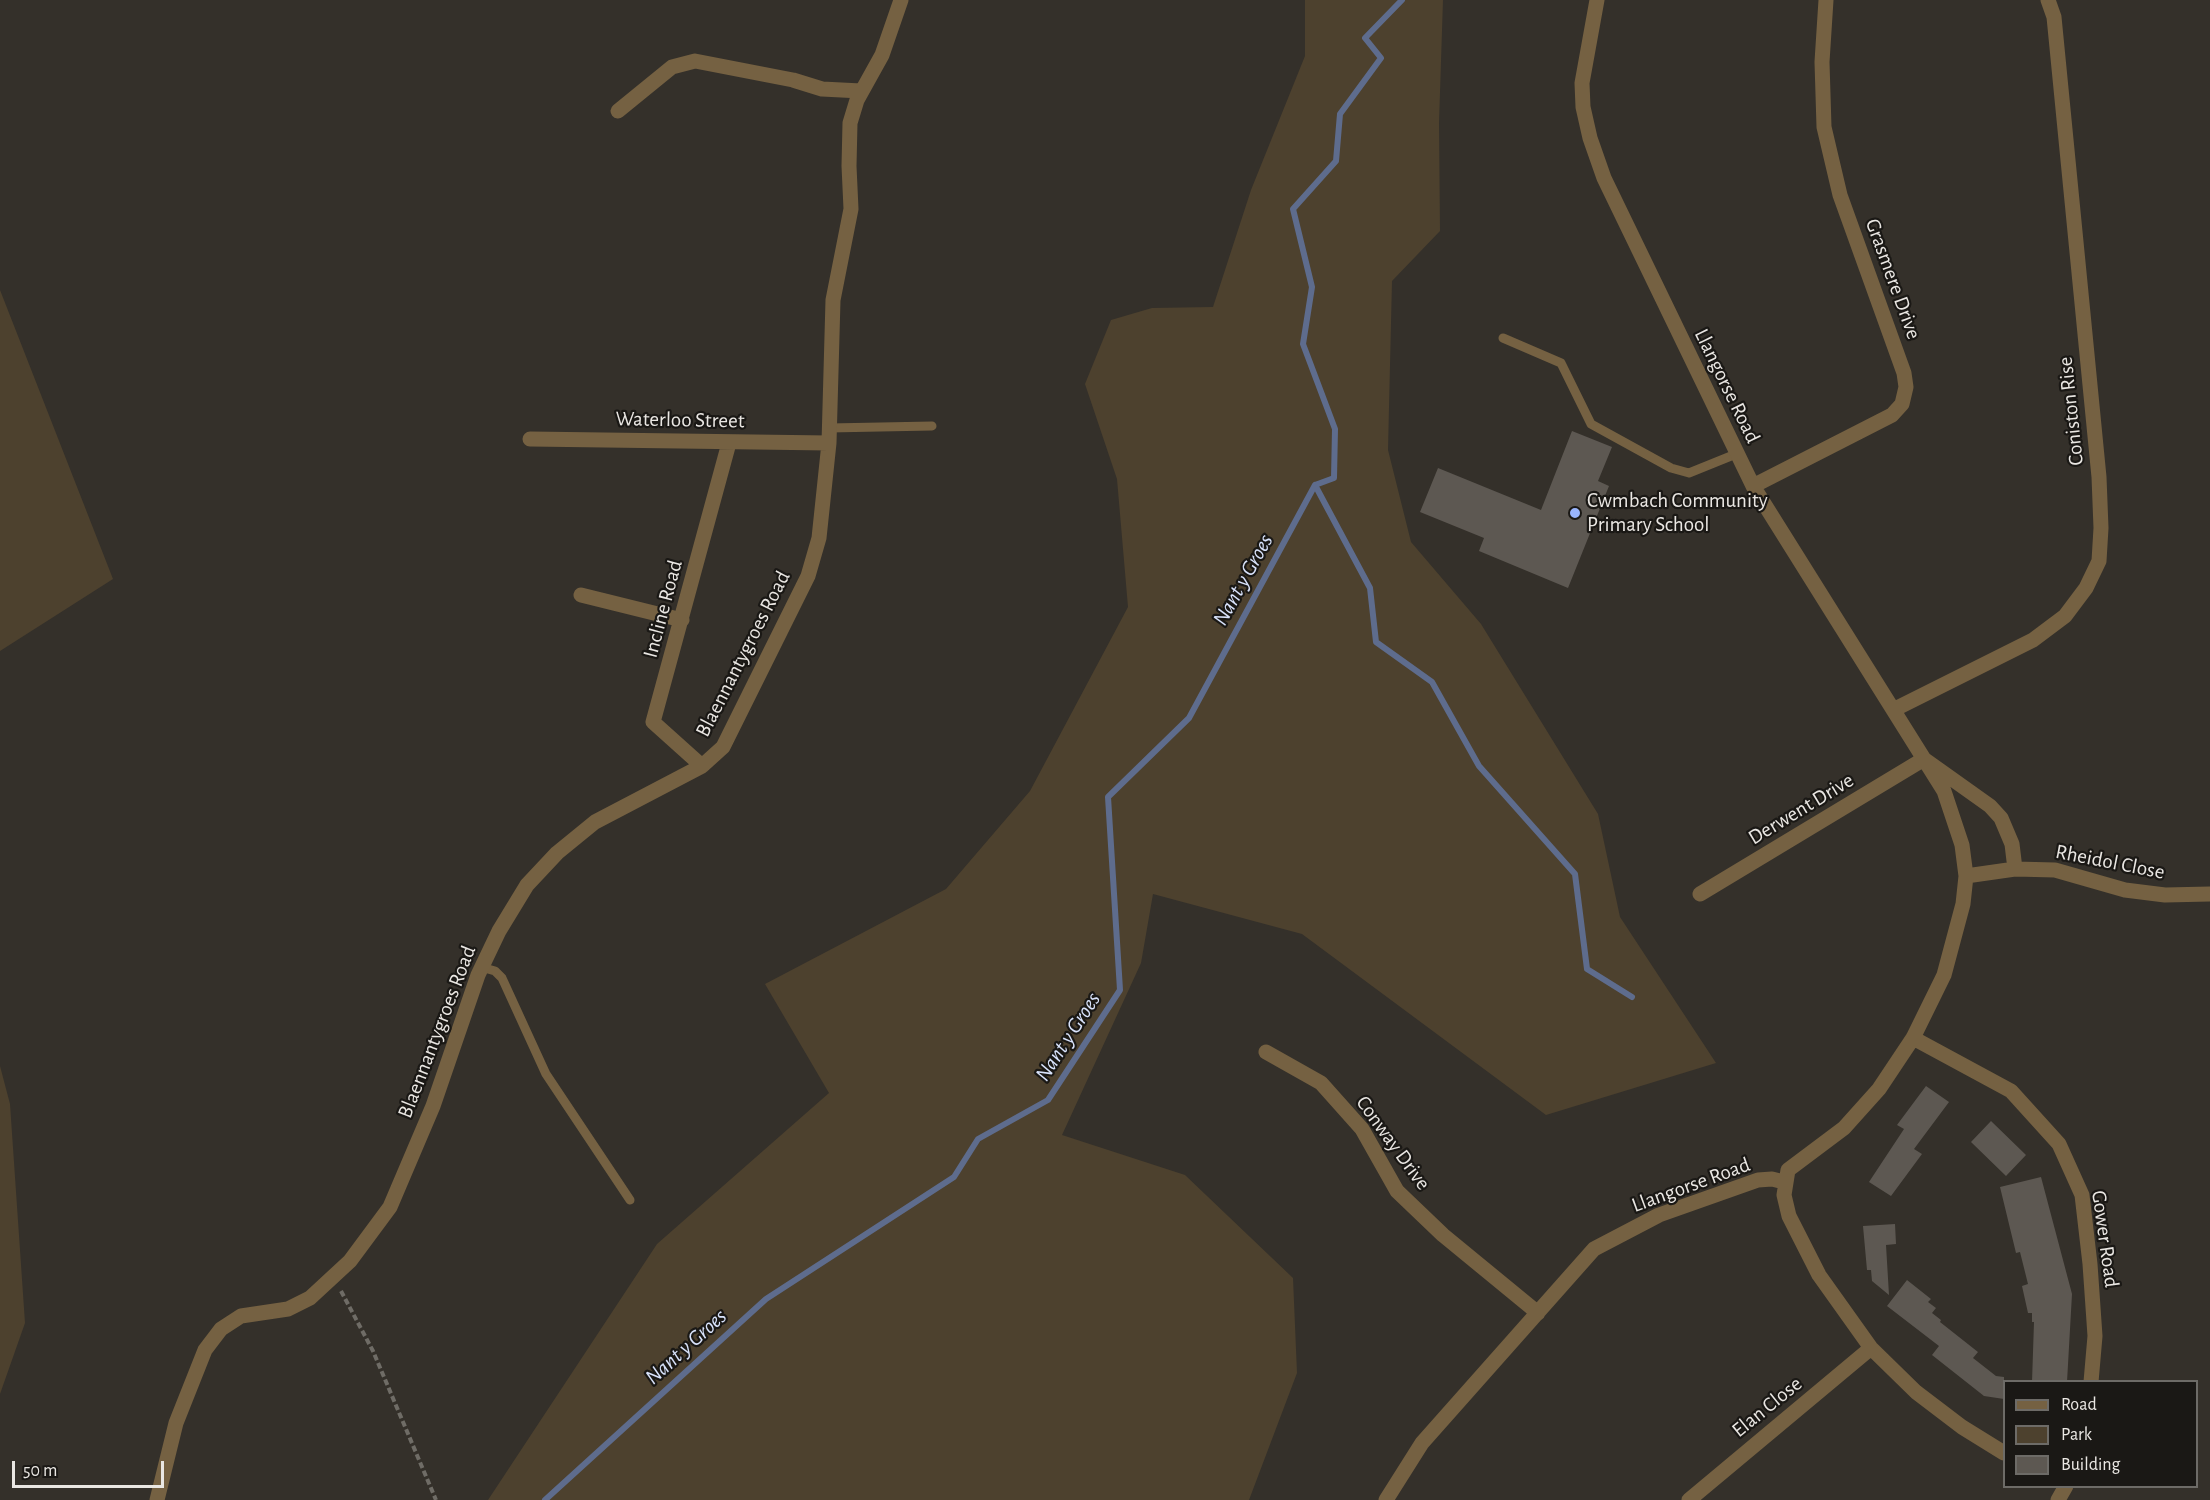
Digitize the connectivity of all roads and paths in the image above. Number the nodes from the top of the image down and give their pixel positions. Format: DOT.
graph roads {
  1 [pos="901,0"];
  2 [pos="1598,0"];
  3 [pos="1826,0"];
  4 [pos="2048,0"];
  5 [pos="861,91"];
  6 [pos="618,111"];
  7 [pos="1503,338"];
  8 [pos="932,426"];
  9 [pos="829,435"];
  10 [pos="530,439"];
  11 [pos="729,442"];
  12 [pos="1736,454"];
  13 [pos="1753,486"];
  14 [pos="581,595"];
  15 [pos="682,620"];
  16 [pos="1895,709"];
  17 [pos="1924,759"];
  18 [pos="702,766"];
  19 [pos="2015,869"];
  20 [pos="1966,876"];
  21 [pos="1700,894"];
  22 [pos="2210,894"];
  23 [pos="481,967"];
  24 [pos="1913,1038"];
  25 [pos="1266,1052"];
  26 [pos="1784,1182"];
  27 [pos="630,1200"];
  28 [pos="333,1277"];
  29 [pos="1538,1313"];
  30 [pos="1872,1348"];
  31 [pos="2091,1380"];
  32 [pos="2003,1451"];
  33 [pos="157,1500"];
  34 [pos="436,1500"];
  35 [pos="1386,1500"];
  36 [pos="1689,1500"];
  1 -- 5 [label="street, Blaennantygroes Road"];
  2 -- 12 [label="street, Llangorse Road"];
  3 -- 13 [label="street, Grasmere Drive"];
  4 -- 16 [label="street, Coniston Rise"];
  5 -- 6 [label="street"];
  5 -- 9 [label="street, Blaennantygroes Road"];
  7 -- 12 [label="lane"];
  8 -- 9 [label="lane"];
  9 -- 11 [label="street, Waterloo Street"];
  9 -- 18 [label="street, Blaennantygroes Road"];
  10 -- 11 [label="street, Waterloo Street"];
  11 -- 15 [label="street, Incline Road"];
  12 -- 13 [label="street, Llangorse Road"];
  13 -- 16 [label="street, Llangorse Road"];
  14 -- 15 [label="street"];
  15 -- 18 [label="street, Incline Road"];
  16 -- 17 [label="street, Llangorse Road"];
  17 -- 19 [label="street, Llangorse Road"];
  17 -- 20 [label="street, Llangorse Road"];
  17 -- 21 [label="street, Derwent Drive"];
  18 -- 23 [label="street, Blaennantygroes Road"];
  19 -- 20 [label="street, Rheidol Close"];
  19 -- 22 [label="street, Rheidol Close"];
  20 -- 24 [label="street, Llangorse Road"];
  23 -- 27 [label="lane"];
  23 -- 28 [label="street, Blaennantygroes Road"];
  24 -- 26 [label="street, Llangorse Road"];
  24 -- 31 [label="street, Gower Road"];
  25 -- 29 [label="street, Conway Drive"];
  26 -- 29 [label="street, Llangorse Road"];
  26 -- 30 [label="street"];
  28 -- 33 [label="street, Blaennantygroes Road"];
  28 -- 34 [label="path"];
  29 -- 35 [label="street, Llangorse Road"];
  30 -- 32 [label="street"];
  30 -- 36 [label="street, Elan Close"];
}
